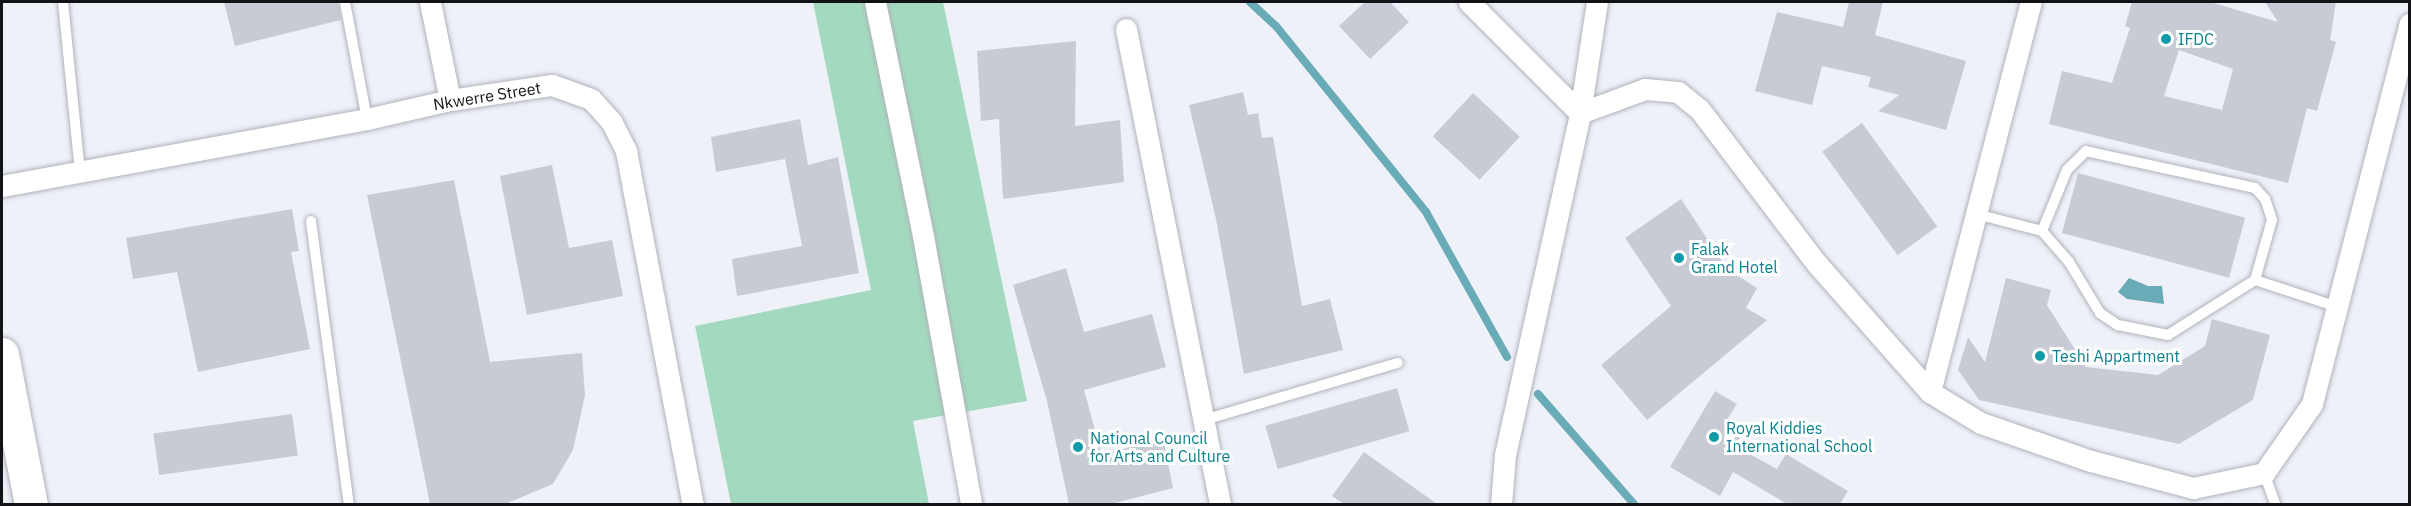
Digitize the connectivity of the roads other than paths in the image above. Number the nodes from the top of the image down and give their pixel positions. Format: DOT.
graph roads {
  1 [pos="63,2"];
  2 [pos="345,2"];
  3 [pos="430,2"];
  4 [pos="875,2"];
  5 [pos="1469,2"];
  6 [pos="1597,2"];
  7 [pos="2031,2"];
  8 [pos="2409,23"];
  9 [pos="1126,29"];
  10 [pos="450,100"];
  11 [pos="1580,113"];
  12 [pos="367,119"];
  13 [pos="80,172"];
  14 [pos="2,186"];
  15 [pos="1976,214"];
  16 [pos="311,221"];
  17 [pos="2042,231"];
  18 [pos="2255,280"];
  19 [pos="2338,307"];
  20 [pos="2,354"];
  21 [pos="1398,363"];
  22 [pos="1930,392"];
  23 [pos="1204,420"];
  24 [pos="2264,473"];
  25 [pos="31,504"];
  26 [pos="349,504"];
  27 [pos="693,504"];
  28 [pos="971,504"];
  29 [pos="1221,504"];
  30 [pos="1501,504"];
  31 [pos="2275,504"];
  1 -- 13 [label="lane"];
  2 -- 12 [label="lane"];
  3 -- 10 [label="street"];
  4 -- 28 [label="street"];
  5 -- 11 [label="street"];
  6 -- 11 [label="street"];
  7 -- 15 [label="street"];
  8 -- 19 [label="street"];
  9 -- 23 [label="street"];
  10 -- 12 [label="street, Nkwerre Street"];
  10 -- 27 [label="street, Nkwerre Street"];
  11 -- 22 [label="street"];
  11 -- 30 [label="street"];
  12 -- 13 [label="street, Nkwerre Street"];
  13 -- 14 [label="street, Nkwerre Street"];
  15 -- 17 [label="lane"];
  15 -- 22 [label="street"];
  16 -- 26 [label="lane"];
  17 -- 18 [label="lane"];
  17 -- 18 [label="lane"];
  18 -- 19 [label="lane"];
  19 -- 24 [label="street"];
  20 -- 25 [label="main road"];
  21 -- 23 [label="lane"];
  22 -- 24 [label="street"];
  23 -- 29 [label="street"];
  24 -- 31 [label="lane"];
}
